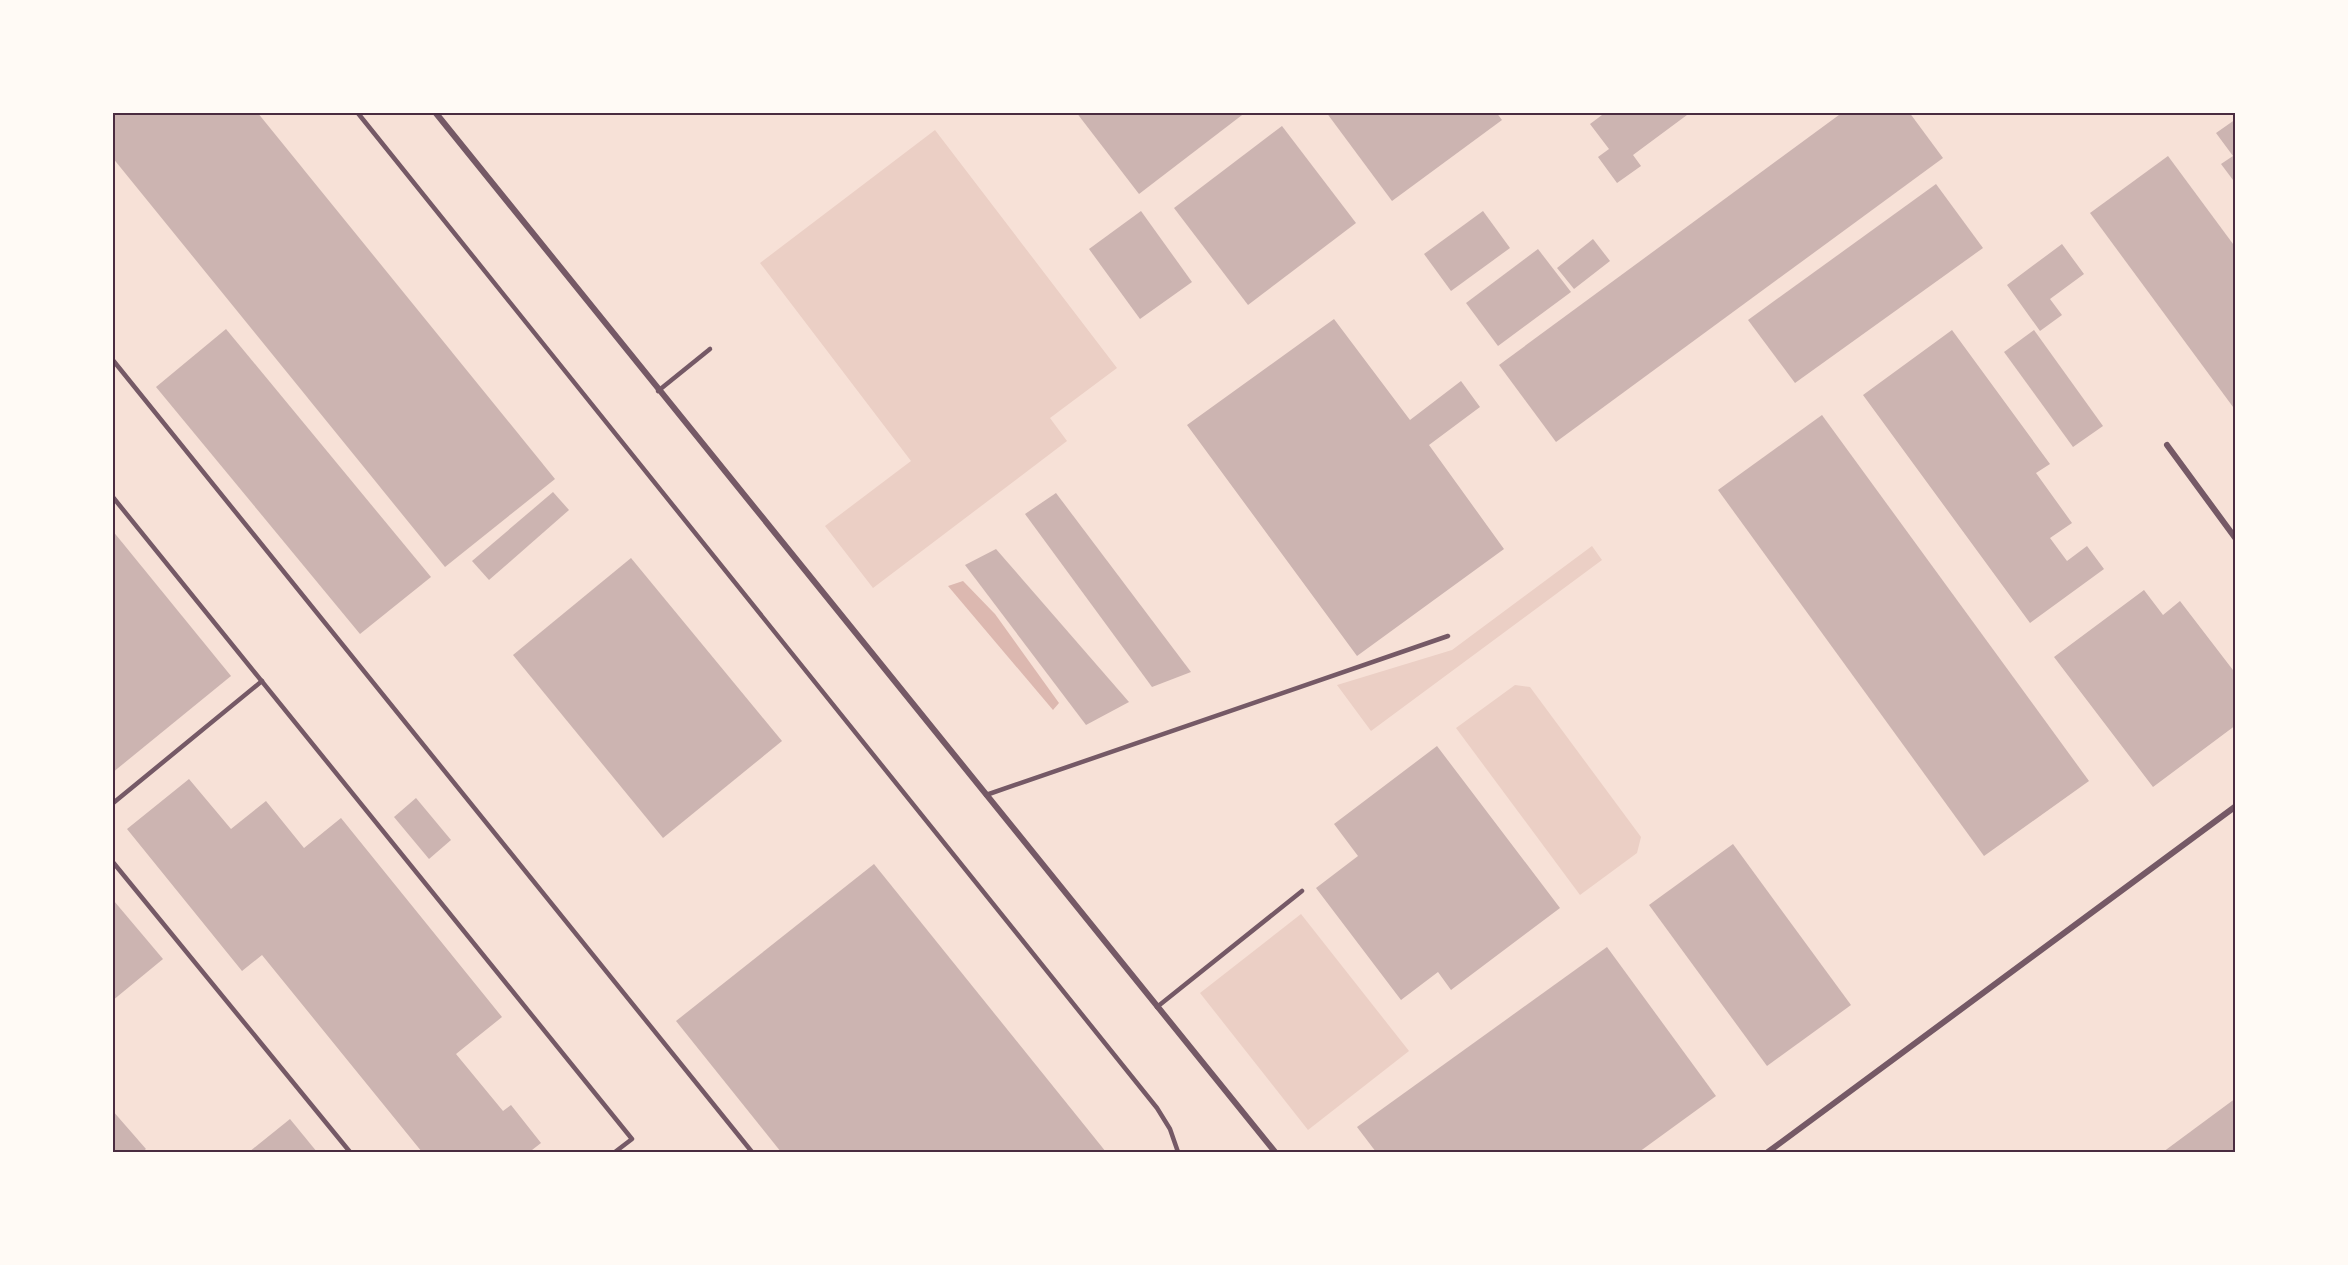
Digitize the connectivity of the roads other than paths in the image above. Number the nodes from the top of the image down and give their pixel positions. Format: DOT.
graph roads {
  1 [pos="357,112"];
  2 [pos="435,112"];
  3 [pos="710,349"];
  4 [pos="112,359"];
  5 [pos="658,391"];
  6 [pos="2167,445"];
  7 [pos="112,496"];
  8 [pos="2235,539"];
  9 [pos="1448,636"];
  10 [pos="262,681"];
  11 [pos="986,795"];
  12 [pos="112,804"];
  13 [pos="2235,806"];
  14 [pos="112,861"];
  15 [pos="1302,891"];
  16 [pos="1157,1006"];
  17 [pos="350,1152"];
  18 [pos="615,1152"];
  19 [pos="752,1152"];
  20 [pos="1178,1152"];
  21 [pos="1275,1152"];
  22 [pos="1768,1152"];
  1 -- 20 [label="lane"];
  2 -- 5 [label="street"];
  3 -- 5 [label="lane"];
  4 -- 19 [label="lane"];
  5 -- 11 [label="street"];
  6 -- 8 [label="street"];
  7 -- 10 [label="lane"];
  9 -- 11 [label="lane"];
  10 -- 12 [label="lane"];
  10 -- 18 [label="lane"];
  11 -- 16 [label="street"];
  13 -- 22 [label="street"];
  14 -- 17 [label="lane"];
  15 -- 16 [label="lane"];
  16 -- 21 [label="street"];
}
